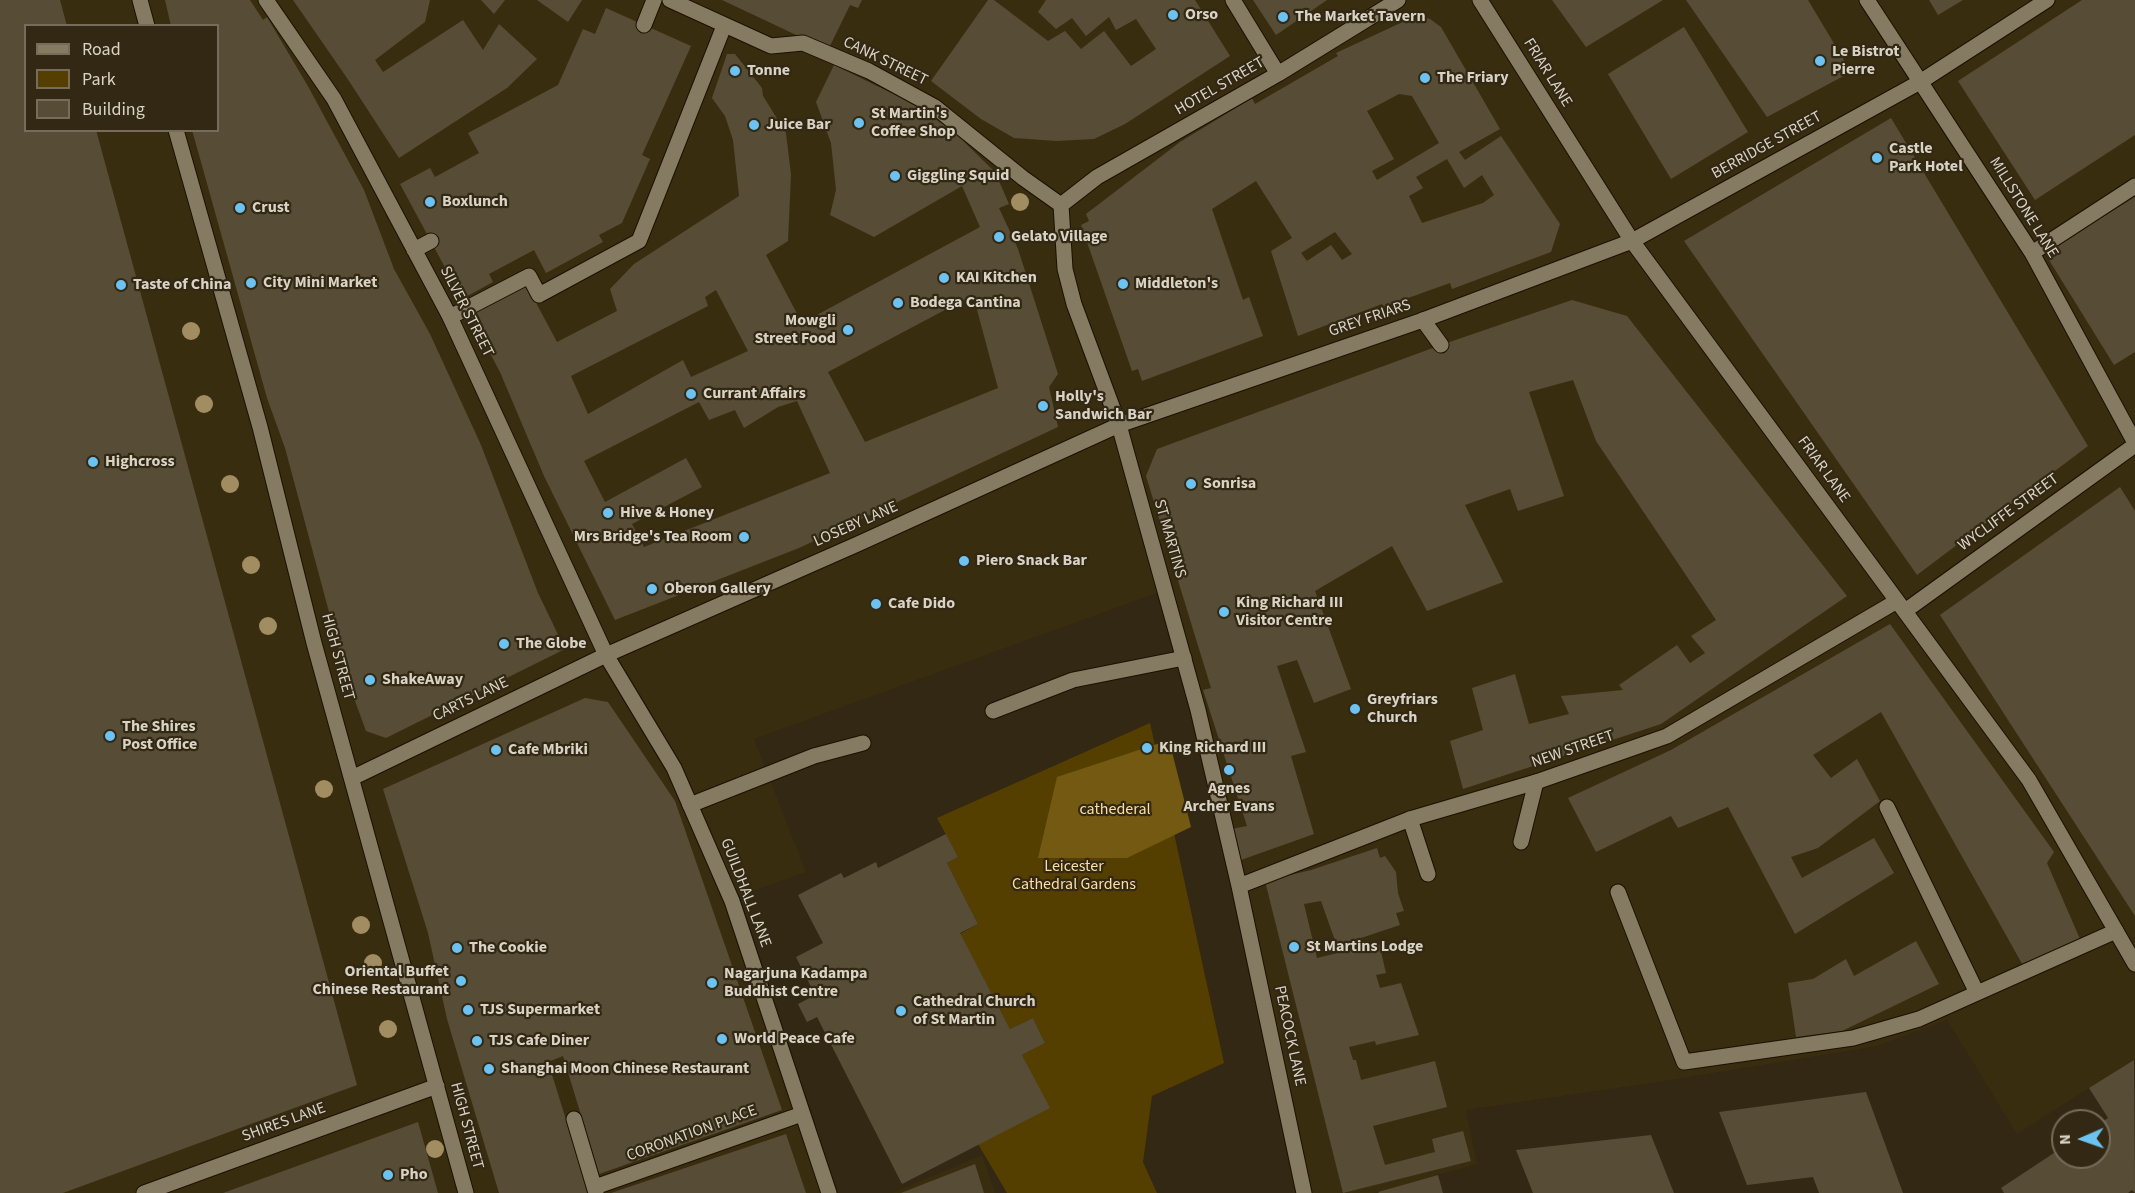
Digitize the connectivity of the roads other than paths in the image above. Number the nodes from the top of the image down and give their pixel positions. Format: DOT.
graph roads {
  1 [pos="140,0"];
  2 [pos="266,0"];
  3 [pos="654,0"];
  4 [pos="670,0"];
  5 [pos="1233,0"];
  6 [pos="1398,0"];
  7 [pos="1480,0"];
  8 [pos="1867,0"];
  9 [pos="2047,0"];
  10 [pos="146,24"];
  11 [pos="644,25"];
  12 [pos="724,26"];
  13 [pos="1278,74"];
  14 [pos="1920,82"];
  15 [pos="177,132"];
  16 [pos="2135,186"];
  17 [pos="1061,205"];
  18 [pos="431,241"];
  19 [pos="1632,241"];
  20 [pos="414,250"];
  21 [pos="2032,253"];
  22 [pos="450,317"];
  23 [pos="1423,320"];
  24 [pos="1441,345"];
  25 [pos="1119,425"];
  26 [pos="2135,444"];
  27 [pos="1901,606"];
  28 [pos="606,655"];
  29 [pos="1184,658"];
  30 [pos="993,711"];
  31 [pos="863,743"];
  32 [pos="352,778"];
  33 [pos="1536,782"];
  34 [pos="690,805"];
  35 [pos="1887,807"];
  36 [pos="1410,819"];
  37 [pos="1521,842"];
  38 [pos="1428,874"];
  39 [pos="1239,886"];
  40 [pos="1618,892"];
  41 [pos="2116,931"];
  42 [pos="2135,964"];
  43 [pos="1977,993"];
  44 [pos="437,1086"];
  45 [pos="802,1114"];
  46 [pos="574,1119"];
  47 [pos="596,1190"];
  48 [pos="144,1193"];
  49 [pos="466,1193"];
  50 [pos="829,1193"];
  51 [pos="1304,1193"];
  1 -- 10 [label="street"];
  2 -- 20 [label="street, SILVER STREET"];
  3 -- 11 [label="street"];
  4 -- 12 [label="street, CANK STREET"];
  5 -- 13 [label="street"];
  6 -- 13 [label="street, HOTEL STREET"];
  7 -- 19 [label="street, FRIAR LANE"];
  8 -- 14 [label="street, MILLSTONE LANE"];
  9 -- 14 [label="street, BERRIDGE STREET"];
  12 -- 17 [label="street, CANK STREET"];
  12 -- 22 [label="street"];
  13 -- 17 [label="street, HOTEL STREET"];
  14 -- 19 [label="street, BERRIDGE STREET"];
  14 -- 21 [label="street, MILLSTONE LANE"];
  15 -- 32 [label="street, HIGH STREET"];
  16 -- 21 [label="street"];
  17 -- 25 [label="street, ST MARTINS"];
  18 -- 20 [label="street"];
  19 -- 23 [label="street, GREY FRIARS"];
  19 -- 27 [label="street, FRIAR LANE"];
  20 -- 22 [label="street, SILVER STREET"];
  21 -- 26 [label="street, MILLSTONE LANE"];
  22 -- 28 [label="street, SILVER STREET"];
  23 -- 24 [label="street"];
  23 -- 25 [label="street, GREY FRIARS"];
  25 -- 28 [label="street, LOSEBY LANE"];
  25 -- 29 [label="street, ST MARTINS"];
  26 -- 27 [label="street, WYCLIFFE STREET"];
  27 -- 33 [label="street, NEW STREET"];
  27 -- 41 [label="street, FRIAR LANE"];
  28 -- 32 [label="street, CARTS LANE"];
  28 -- 34 [label="street, GUILDHALL LANE"];
  29 -- 30 [label="street"];
  29 -- 39 [label="street, ST MARTINS"];
  31 -- 34 [label="street"];
  32 -- 44 [label="street, HIGH STREET"];
  33 -- 36 [label="street, NEW STREET"];
  33 -- 37 [label="street"];
  34 -- 45 [label="street, GUILDHALL LANE"];
  35 -- 43 [label="street"];
  36 -- 38 [label="street"];
  36 -- 39 [label="street, NEW STREET"];
  39 -- 51 [label="street, PEACOCK LANE"];
  40 -- 43 [label="street"];
  41 -- 42 [label="street, FRIAR LANE"];
  41 -- 43 [label="street"];
  44 -- 48 [label="street, SHIRES LANE"];
  44 -- 49 [label="street, HIGH STREET"];
  45 -- 47 [label="street, CORONATION PLACE"];
  45 -- 50 [label="street, GUILDHALL LANE"];
  46 -- 47 [label="street, CORONATION PLACE"];
}
